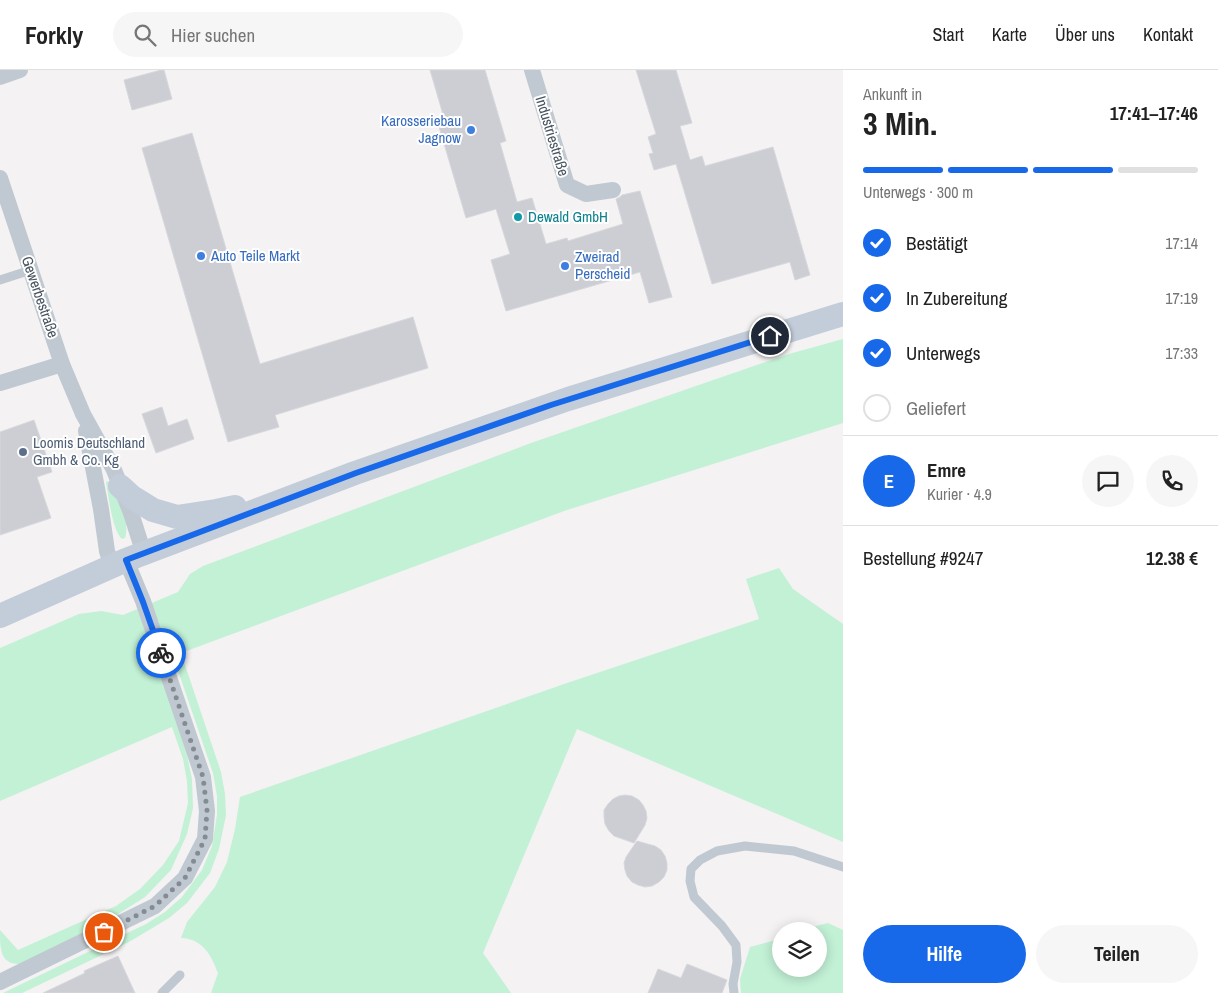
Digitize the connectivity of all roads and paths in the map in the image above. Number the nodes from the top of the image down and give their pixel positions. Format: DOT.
graph roads {
  1 [pos="20,70"];
  2 [pos="532,70"];
  3 [pos="0,77"];
  4 [pos="0,178"];
  5 [pos="613,190"];
  6 [pos="31,270"];
  7 [pos="0,280"];
  8 [pos="843,314"];
  9 [pos="62,364"];
  10 [pos="0,383"];
  11 [pos="82,414"];
  12 [pos="120,486"];
  13 [pos="286,500"];
  14 [pos="127,560"];
  15 [pos="0,616"];
  16 [pos="843,867"];
  17 [pos="180,975"];
  18 [pos="0,981"];
  19 [pos="162,993"];
  20 [pos="734,993"];
  1 -- 3 [label="street"];
  2 -- 5 [label="street, Industriestraße"];
  4 -- 6 [label="street, Gewerbestraße"];
  6 -- 7 [label="lane"];
  6 -- 9 [label="street, Gewerbestraße"];
  8 -- 13 [label="main road"];
  9 -- 10 [label="street"];
  9 -- 11 [label="street, Gewerbestraße"];
  11 -- 12 [label="street, Gewerbestraße"];
  11 -- 14 [label="street, Gewerbestraße"];
  12 -- 13 [label="main road"];
  12 -- 14 [label="street, Gewerbestraße"];
  13 -- 14 [label="main road"];
  14 -- 15 [label="main road"];
  14 -- 18 [label="street"];
  16 -- 20 [label="lane"];
  17 -- 19 [label="lane"];
}
